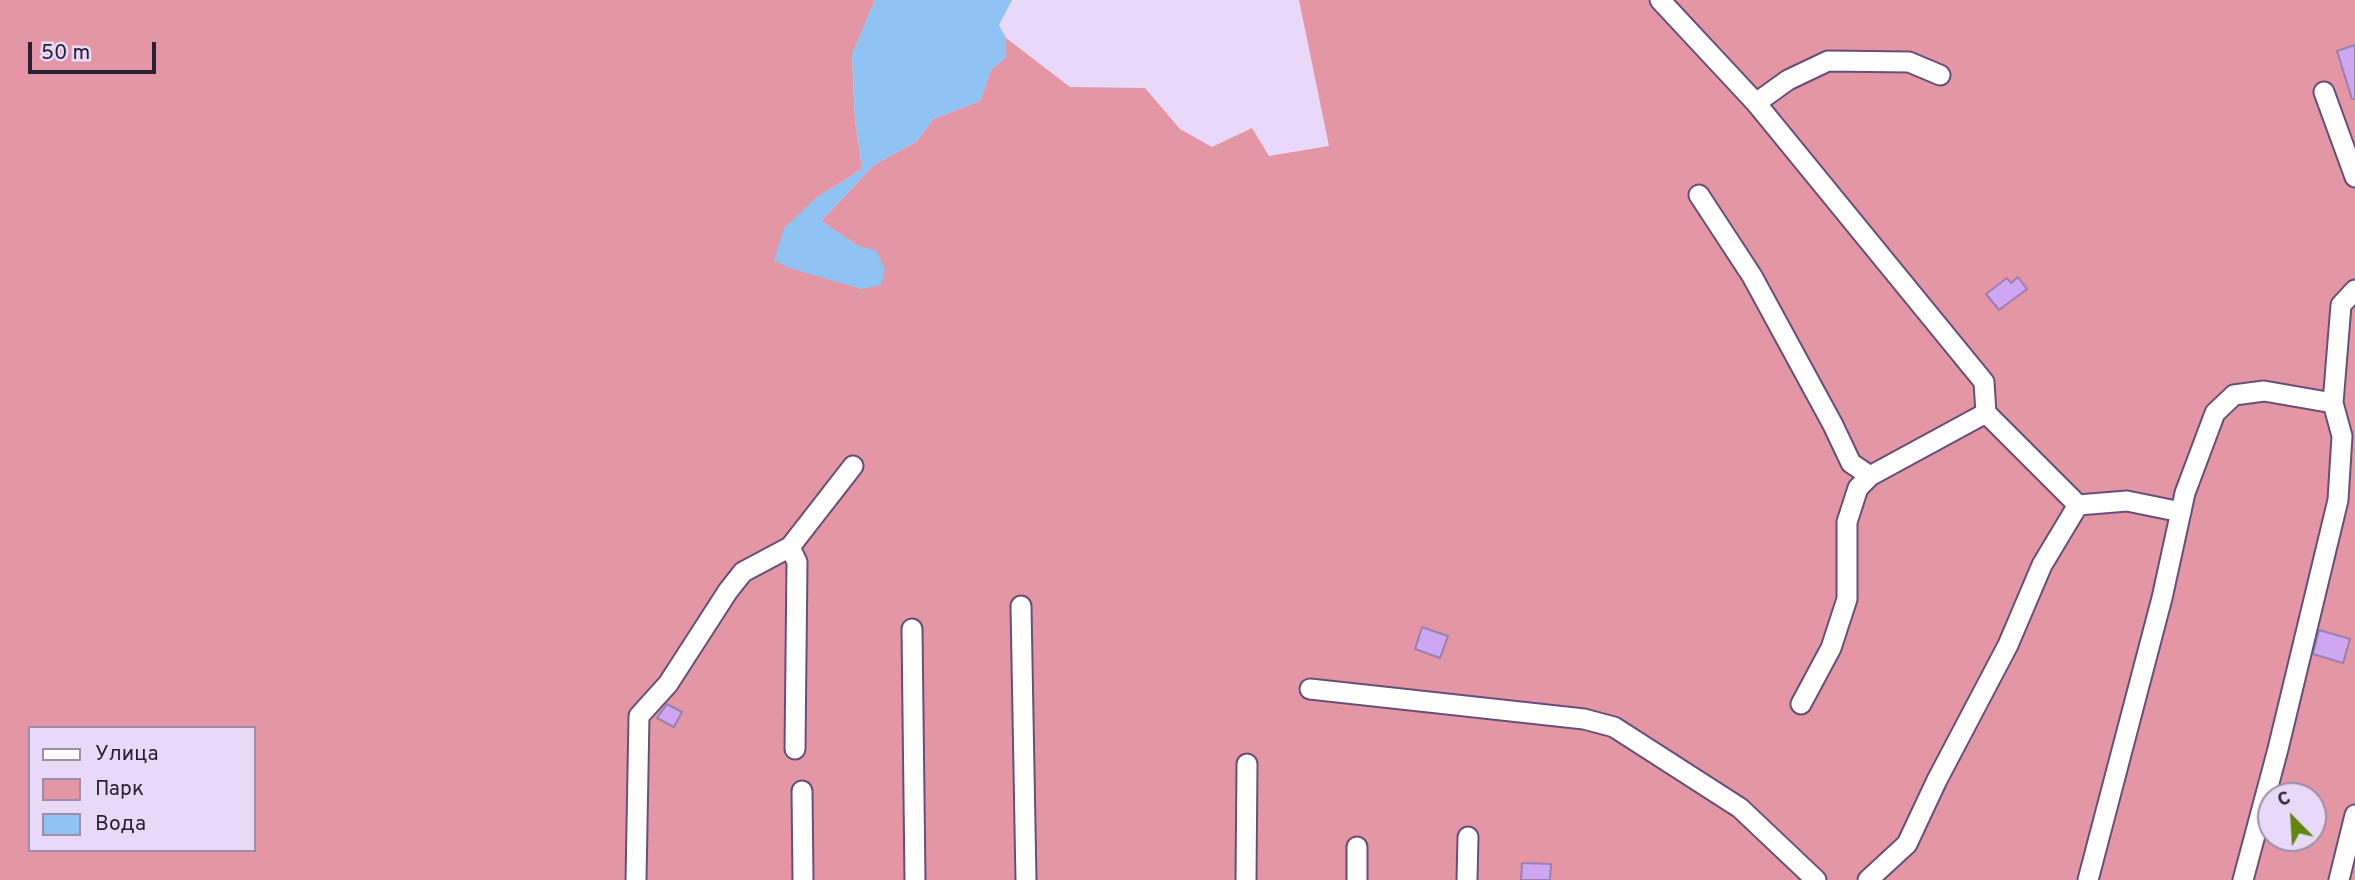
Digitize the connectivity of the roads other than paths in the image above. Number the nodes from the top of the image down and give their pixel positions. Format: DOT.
graph roads {
  1 [pos="1660,0"];
  2 [pos="1940,75"];
  3 [pos="2324,92"];
  4 [pos="1756,103"];
  5 [pos="2355,177"];
  6 [pos="1699,195"];
  7 [pos="2355,290"];
  8 [pos="2333,403"];
  9 [pos="1986,413"];
  10 [pos="2348,428"];
  11 [pos="853,466"];
  12 [pos="1870,476"];
  13 [pos="2078,505"];
  14 [pos="2181,512"];
  15 [pos="790,547"];
  16 [pos="1021,606"];
  17 [pos="912,629"];
  18 [pos="1310,689"];
  19 [pos="1801,704"];
  20 [pos="795,748"];
  21 [pos="1247,764"];
  22 [pos="802,791"];
  23 [pos="2355,815"];
  24 [pos="1468,837"];
  25 [pos="1357,847"];
  26 [pos="636,880"];
  27 [pos="803,880"];
  28 [pos="915,880"];
  29 [pos="1026,880"];
  30 [pos="1246,880"];
  31 [pos="1357,880"];
  32 [pos="1468,880"];
  33 [pos="1816,880"];
  34 [pos="1868,880"];
  35 [pos="2088,880"];
  36 [pos="2242,880"];
  37 [pos="2339,880"];
  1 -- 4 [label="street"];
  2 -- 4 [label="street"];
  3 -- 5 [label="street"];
  4 -- 9 [label="street"];
  6 -- 12 [label="street"];
  7 -- 8 [label="street"];
  8 -- 10 [label="street"];
  8 -- 14 [label="street"];
  9 -- 12 [label="street"];
  9 -- 13 [label="street"];
  10 -- 36 [label="street"];
  11 -- 15 [label="street"];
  12 -- 19 [label="street"];
  13 -- 14 [label="street"];
  13 -- 34 [label="street"];
  14 -- 35 [label="street"];
  15 -- 20 [label="street"];
  15 -- 26 [label="street"];
  16 -- 29 [label="street"];
  17 -- 28 [label="street"];
  18 -- 33 [label="street"];
  21 -- 30 [label="street"];
  22 -- 27 [label="street"];
  23 -- 37 [label="street"];
  24 -- 32 [label="street"];
  25 -- 31 [label="street"];
}
